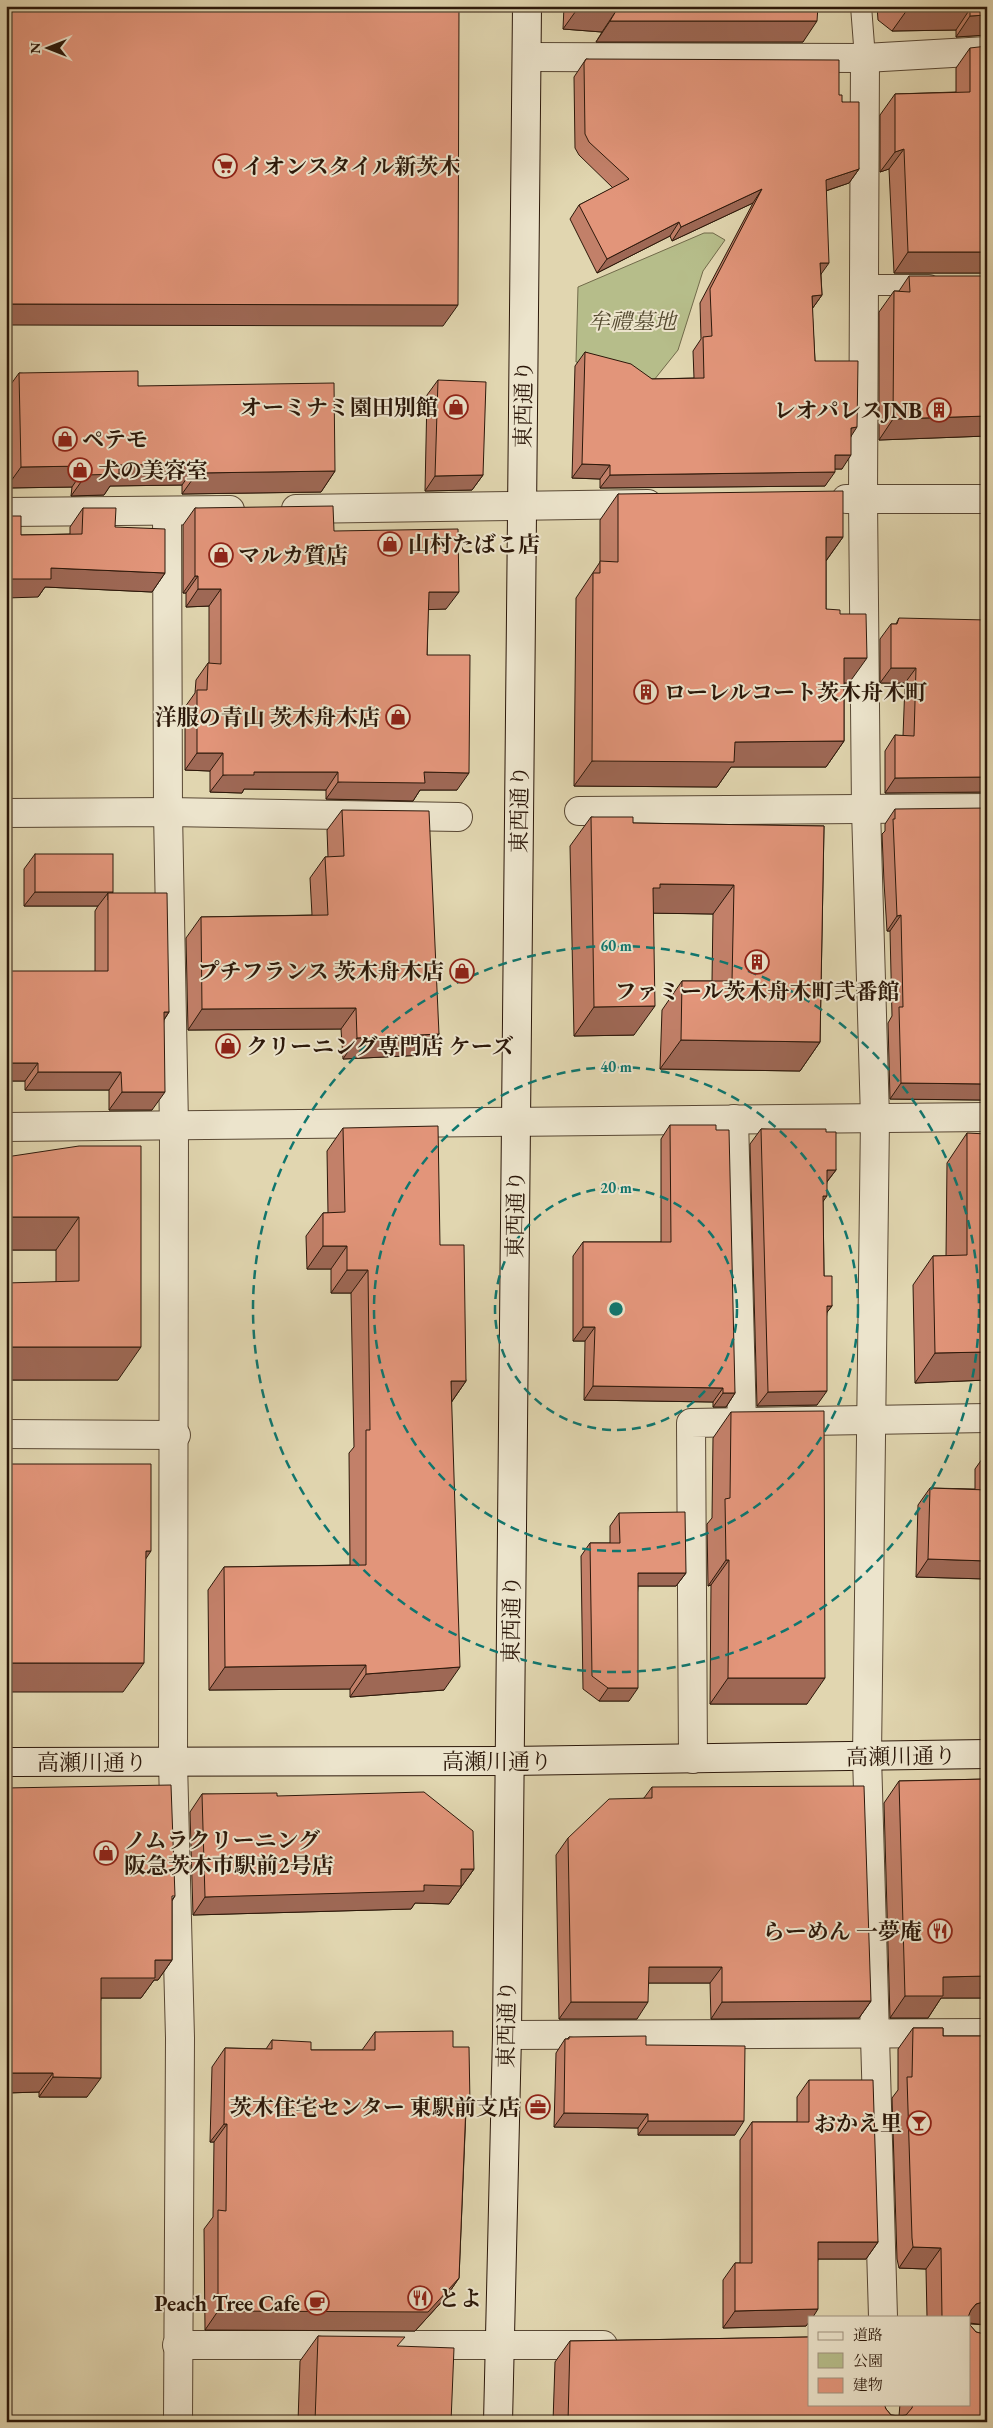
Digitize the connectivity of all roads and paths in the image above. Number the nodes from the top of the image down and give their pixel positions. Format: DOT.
graph roads {
  1 [pos="527,6"];
  2 [pos="861,6"];
  3 [pos="987,51"];
  4 [pos="527,57"];
  5 [pos="865,58"];
  6 [pos="864,285"];
  7 [pos="949,285"];
  8 [pos="863,499"];
  9 [pos="987,499"];
  10 [pos="824,500"];
  11 [pos="668,503"];
  12 [pos="522,506"];
  13 [pos="168,511"];
  14 [pos="6,512"];
  15 [pos="987,808"];
  16 [pos="866,809"];
  17 [pos="579,811"];
  18 [pos="168,812"];
  19 [pos="6,813"];
  20 [pos="458,817"];
  21 [pos="987,1117"];
  22 [pos="875,1118"];
  23 [pos="734,1120"];
  24 [pos="516,1122"];
  25 [pos="174,1125"];
  26 [pos="6,1127"];
  27 [pos="987,1418"];
  28 [pos="871,1421"];
  29 [pos="742,1423"];
  30 [pos="6,1434"];
  31 [pos="176,1435"];
  32 [pos="987,1754"];
  33 [pos="867,1756"];
  34 [pos="692,1758"];
  35 [pos="509,1761"];
  36 [pos="6,1762"];
  37 [pos="174,1762"];
  38 [pos="987,2033"];
  39 [pos="506,2035"];
  40 [pos="875,2035"];
  41 [pos="883,2316"];
  42 [pos="630,2344"];
  43 [pos="177,2345"];
  44 [pos="500,2347"];
  45 [pos="178,2422"];
  46 [pos="498,2422"];
  1 -- 4 [label="street, 東西通り"];
  2 -- 5 [label="lane"];
  3 -- 5 [label="street"];
  4 -- 5 [label="street"];
  4 -- 12 [label="street, 東西通り"];
  5 -- 6 [label="street"];
  6 -- 7 [label="lane"];
  6 -- 8 [label="street"];
  8 -- 9 [label="street"];
  8 -- 10 [label="street"];
  8 -- 16 [label="street"];
  11 -- 12 [label="street"];
  12 -- 13 [label="street"];
  12 -- 24 [label="street, 東西通り"];
  13 -- 14 [label="street"];
  13 -- 18 [label="street"];
  15 -- 16 [label="street"];
  16 -- 17 [label="street"];
  16 -- 22 [label="street"];
  18 -- 19 [label="street"];
  18 -- 20 [label="street"];
  18 -- 25 [label="street"];
  21 -- 22 [label="street"];
  22 -- 23 [label="street"];
  22 -- 28 [label="street"];
  23 -- 24 [label="street"];
  23 -- 29 [label="street"];
  24 -- 25 [label="street"];
  24 -- 35 [label="street, 東西通り"];
  25 -- 26 [label="street"];
  25 -- 31 [label="street"];
  27 -- 28 [label="street"];
  28 -- 29 [label="street"];
  28 -- 33 [label="street"];
  29 -- 34 [label="street"];
  30 -- 31 [label="street"];
  31 -- 37 [label="street"];
  32 -- 33 [label="street, 高瀬川通り"];
  33 -- 34 [label="street, 高瀬川通り"];
  33 -- 40 [label="street"];
  34 -- 35 [label="street, 高瀬川通り"];
  35 -- 37 [label="street, 高瀬川通り"];
  35 -- 39 [label="street, 東西通り"];
  36 -- 37 [label="street, 高瀬川通り"];
  37 -- 43 [label="street"];
  38 -- 40 [label="street"];
  39 -- 40 [label="street"];
  39 -- 44 [label="street, 東西通り"];
  40 -- 41 [label="street"];
  42 -- 44 [label="street"];
  43 -- 44 [label="street"];
  43 -- 45 [label="street"];
  44 -- 46 [label="street, 東西通り"];
}
